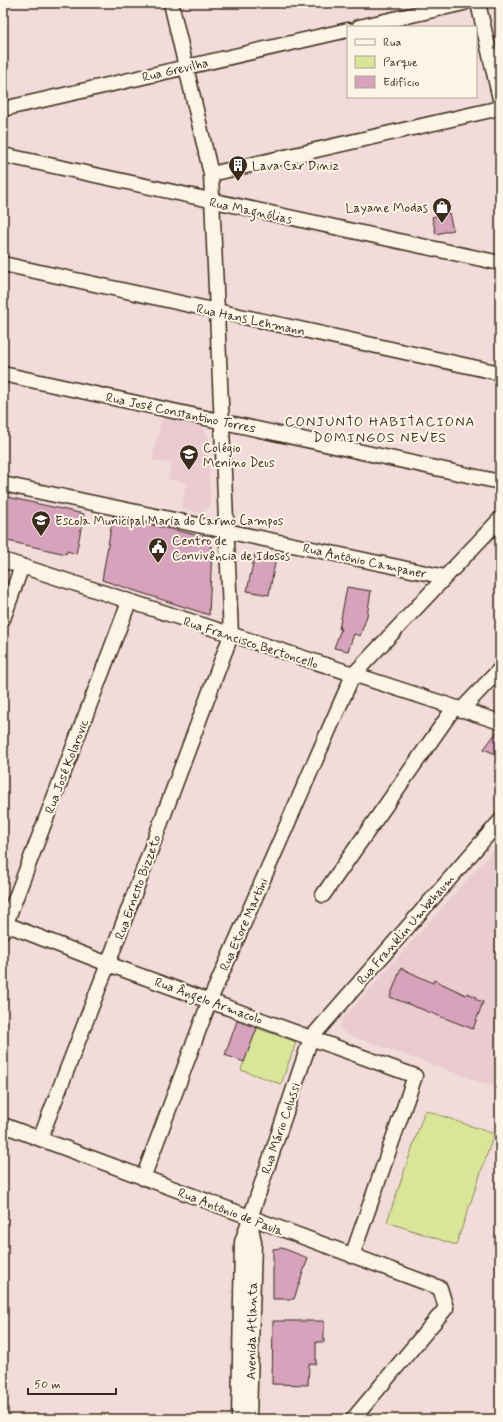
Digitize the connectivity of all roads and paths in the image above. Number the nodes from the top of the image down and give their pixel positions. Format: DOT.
graph roads {
  1 [pos="170,3"];
  2 [pos="464,3"];
  3 [pos="478,3"];
  4 [pos="363,26"];
  5 [pos="347,30"];
  6 [pos="185,67"];
  7 [pos="497,68"];
  8 [pos="500,99"];
  9 [pos="500,108"];
  10 [pos="3,109"];
  11 [pos="3,155"];
  12 [pos="210,174"];
  13 [pos="213,202"];
  14 [pos="500,263"];
  15 [pos="3,264"];
  16 [pos="218,311"];
  17 [pos="500,373"];
  18 [pos="3,374"];
  19 [pos="221,421"];
  20 [pos="500,482"];
  21 [pos="3,484"];
  22 [pos="500,520"];
  23 [pos="226,532"];
  24 [pos="3,560"];
  25 [pos="22,566"];
  26 [pos="445,577"];
  27 [pos="129,602"];
  28 [pos="3,618"];
  29 [pos="231,635"];
  30 [pos="500,669"];
  31 [pos="353,675"];
  32 [pos="457,709"];
  33 [pos="500,722"];
  34 [pos="500,821"];
  35 [pos="323,895"];
  36 [pos="4,926"];
  37 [pos="108,964"];
  38 [pos="210,1000"];
  39 [pos="311,1038"];
  40 [pos="3,1125"];
  41 [pos="40,1139"];
  42 [pos="143,1178"];
  43 [pos="250,1219"];
  44 [pos="248,1242"];
  45 [pos="352,1256"];
  46 [pos="239,1419"];
  47 [pos="249,1419"];
  48 [pos="353,1419"];
  1 -- 6 [label="street"];
  2 -- 4 [label="street"];
  3 -- 7 [label="street"];
  5 -- 6 [label="street, Rua Grevilha"];
  6 -- 10 [label="street, Rua Grevilha"];
  6 -- 12 [label="street"];
  7 -- 8 [label="street"];
  9 -- 12 [label="street"];
  11 -- 13 [label="street, Rua Magnólias"];
  12 -- 13 [label="street"];
  13 -- 14 [label="street, Rua Magnólias"];
  13 -- 16 [label="street"];
  15 -- 16 [label="street, Rua Hans Lehmann"];
  16 -- 17 [label="street, Rua Hans Lehmann"];
  16 -- 19 [label="street"];
  18 -- 19 [label="street, Rua José Constantino Torres"];
  19 -- 20 [label="street, Rua José Constantino Torres"];
  19 -- 23 [label="street"];
  21 -- 23 [label="street, Rua Antônio Campaner"];
  22 -- 26 [label="street, Rua Etore Martini"];
  23 -- 26 [label="street, Rua Antônio Campaner"];
  23 -- 29 [label="street"];
  24 -- 25 [label="street, Rua Francisco Bertoncello"];
  25 -- 27 [label="street, Rua Francisco Bertoncello"];
  25 -- 28 [label="street"];
  26 -- 31 [label="street, Rua Etore Martini"];
  27 -- 29 [label="street, Rua Francisco Bertoncello"];
  27 -- 36 [label="street, Rua José Kolarovic"];
  29 -- 31 [label="street, Rua Francisco Bertoncello"];
  29 -- 37 [label="street, Rua Ernesto Bizzeto"];
  30 -- 32 [label="street"];
  31 -- 32 [label="street, Rua Francisco Bertoncello"];
  31 -- 38 [label="street, Rua Etore Martini"];
  32 -- 33 [label="street, Rua Francisco Bertoncello"];
  32 -- 35 [label="street"];
  34 -- 39 [label="street, Rua Franklin Umbehaum"];
  36 -- 37 [label="street, Rua Ângelo Armacolo"];
  37 -- 38 [label="street, Rua Ângelo Armacolo"];
  37 -- 41 [label="street, Rua Ernesto Bizzeto"];
  38 -- 39 [label="street, Rua Ângelo Armacolo"];
  38 -- 42 [label="street, Rua Etore Martini"];
  39 -- 43 [label="street, Rua Mário Colussi"];
  39 -- 45 [label="street, Rua Ângelo Armacolo"];
  40 -- 41 [label="street, Rua Antônio de Paula"];
  41 -- 42 [label="street, Rua Antônio de Paula"];
  42 -- 43 [label="street, Rua Antônio de Paula"];
  43 -- 44 [label="street, Rua Mário Colussi"];
  43 -- 45 [label="street, Rua Antônio de Paula"];
  44 -- 46 [label="street, Avenida Atlanta"];
  44 -- 47 [label="street, Avenida Atlanta"];
  45 -- 48 [label="street, Rua Antônio de Paula"];
}
